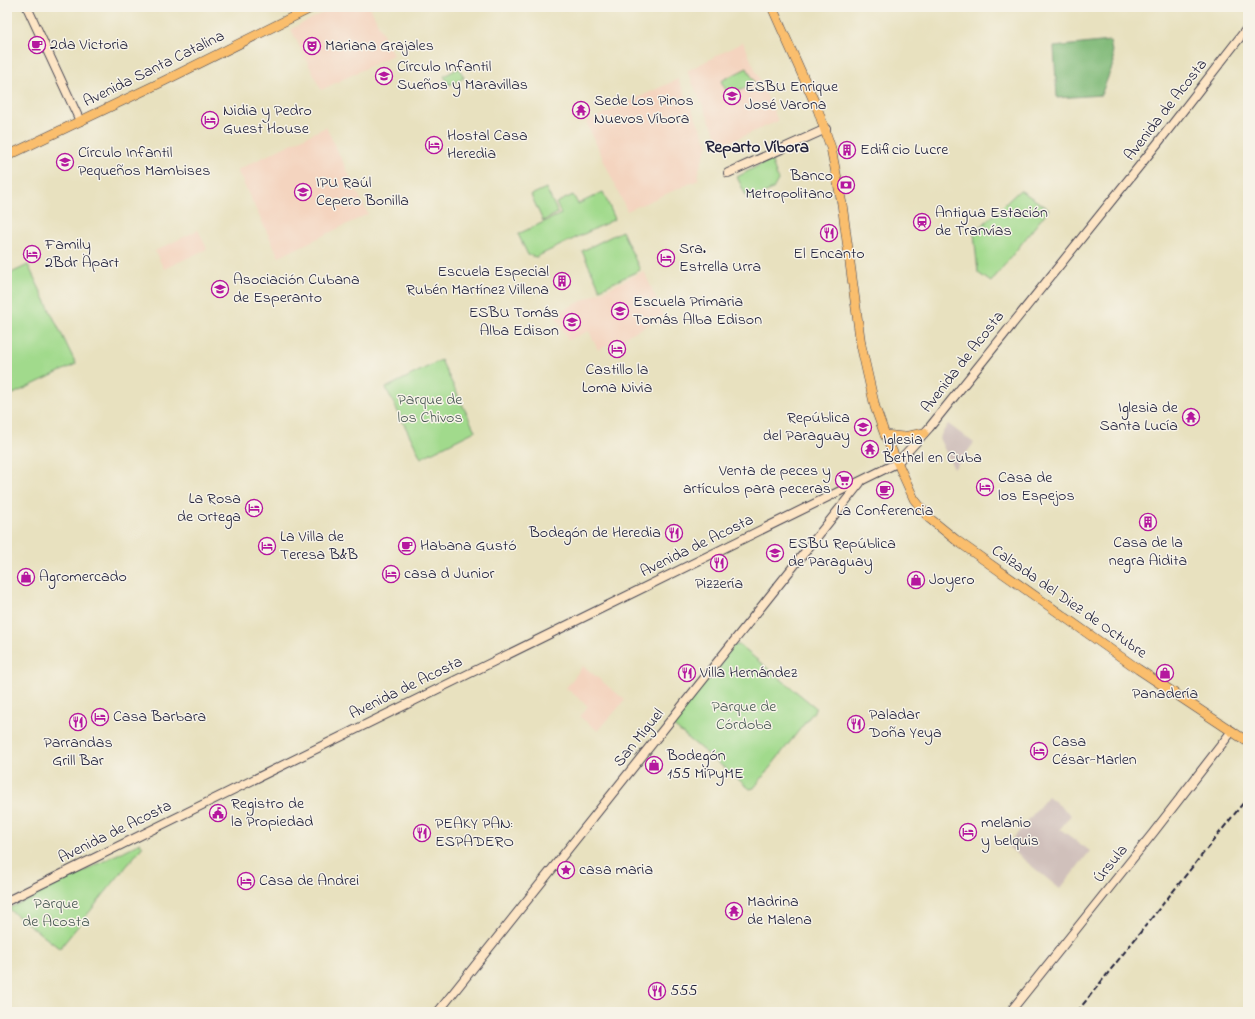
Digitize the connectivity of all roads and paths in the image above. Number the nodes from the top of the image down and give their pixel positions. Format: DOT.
graph roads {
  1 [pos="27,7"];
  2 [pos="313,7"];
  3 [pos="772,7"];
  4 [pos="1248,27"];
  5 [pos="80,121"];
  6 [pos="826,129"];
  7 [pos="7,156"];
  8 [pos="728,173"];
  9 [pos="924,433"];
  10 [pos="885,435"];
  11 [pos="897,463"];
  12 [pos="862,481"];
  13 [pos="1232,732"];
  14 [pos="1248,742"];
  15 [pos="7,901"];
  16 [pos="438,1012"];
  17 [pos="1010,1012"];
  1 -- 5 [label="main road"];
  2 -- 5 [label="main road, Avenida Santa Catalina"];
  3 -- 6 [label="main road"];
  4 -- 9 [label="main road, Avenida de Acosta"];
  5 -- 7 [label="main road, Avenida Santa Catalina"];
  6 -- 8 [label="main road"];
  6 -- 10 [label="main road"];
  9 -- 10 [label="main road"];
  9 -- 11 [label="main road, Avenida de Acosta"];
  10 -- 11 [label="main road, Calzada del Diez de Octubre"];
  11 -- 12 [label="main road, Avenida de Acosta"];
  11 -- 13 [label="main road, Calzada del Diez de Octubre"];
  12 -- 15 [label="main road, Avenida de Acosta"];
  12 -- 16 [label="main road, San Miguel"];
  13 -- 14 [label="main road, Calzada del Diez de Octubre"];
  13 -- 17 [label="main road, Úrsula"];
}
